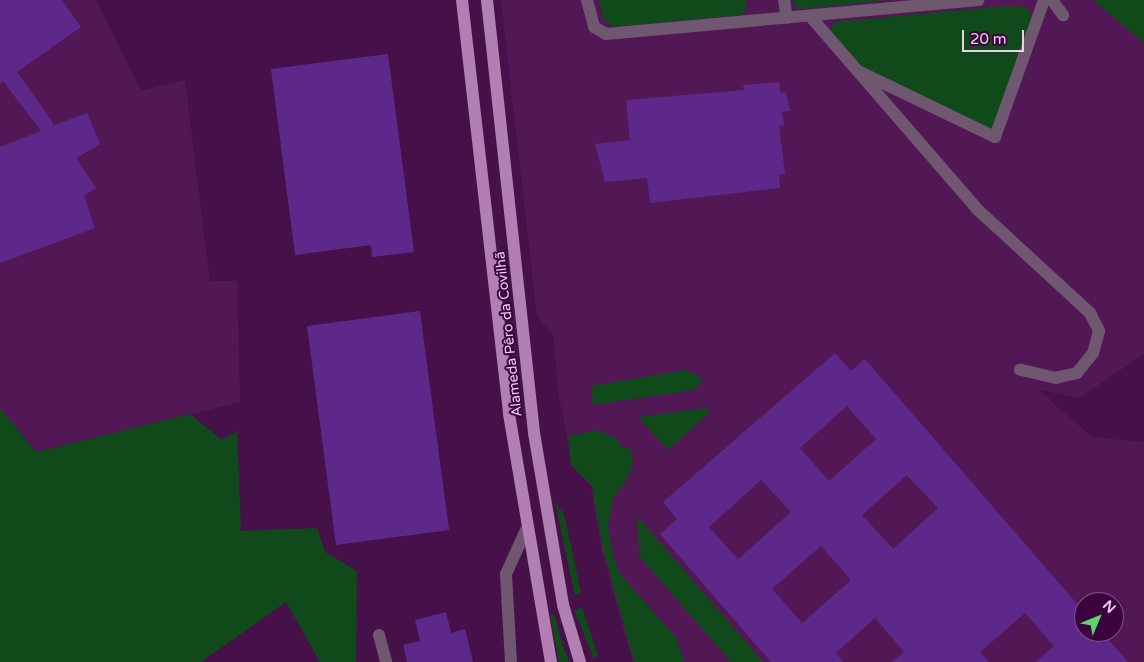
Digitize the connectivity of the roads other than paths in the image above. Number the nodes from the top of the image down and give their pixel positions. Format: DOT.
graph roads {
  1 [pos="462,0"];
  2 [pos="487,0"];
  3 [pos="587,0"];
  4 [pos="784,0"];
  5 [pos="978,0"];
  6 [pos="1044,0"];
  7 [pos="1052,0"];
  8 [pos="946,2"];
  9 [pos="1063,15"];
  10 [pos="810,16"];
  11 [pos="787,18"];
  12 [pos="856,70"];
  13 [pos="1020,370"];
  14 [pos="526,530"];
  15 [pos="379,634"];
  16 [pos="386,662"];
  17 [pos="511,662"];
  18 [pos="550,662"];
  19 [pos="580,662"];
  1 -- 14 [label="main road, Alameda Pêro da Covilhã"];
  2 -- 19 [label="main road, Alameda Pêro da Covilhã"];
  3 -- 11 [label="street"];
  4 -- 11 [label="street"];
  5 -- 8 [label="street"];
  6 -- 12 [label="street"];
  7 -- 9 [label="street"];
  8 -- 10 [label="street"];
  10 -- 11 [label="street"];
  10 -- 12 [label="street"];
  12 -- 13 [label="street"];
  14 -- 17 [label="street"];
  14 -- 18 [label="main road, Alameda Pêro da Covilhã"];
  15 -- 16 [label="street"];
}
